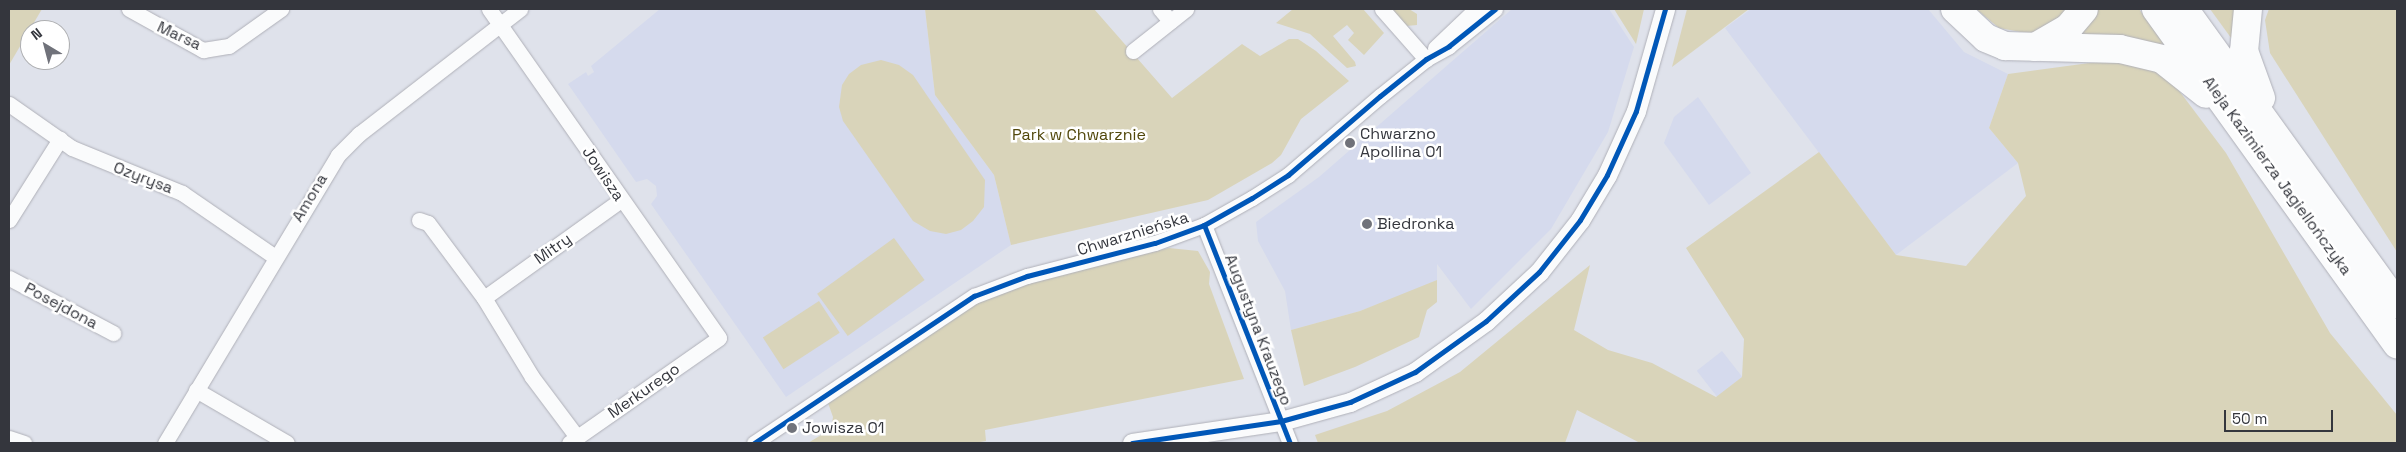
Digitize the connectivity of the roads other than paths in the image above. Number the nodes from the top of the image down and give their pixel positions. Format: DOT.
graph roads {
  1 [pos="128,9"];
  2 [pos="281,9"];
  3 [pos="489,9"];
  4 [pos="520,9"];
  5 [pos="1160,9"];
  6 [pos="1186,9"];
  7 [pos="1382,9"];
  8 [pos="1476,9"];
  9 [pos="1495,9"];
  10 [pos="1955,9"];
  11 [pos="2084,9"];
  12 [pos="2156,9"];
  13 [pos="2184,9"];
  14 [pos="2248,9"];
  15 [pos="1663,11"];
  16 [pos="1170,21"];
  17 [pos="501,24"];
  18 [pos="2035,46"];
  19 [pos="1133,51"];
  20 [pos="1426,59"];
  21 [pos="9,104"];
  22 [pos="2239,123"];
  23 [pos="2273,132"];
  24 [pos="60,139"];
  25 [pos="622,200"];
  26 [pos="9,220"];
  27 [pos="418,220"];
  28 [pos="1204,225"];
  29 [pos="276,257"];
  30 [pos="9,278"];
  31 [pos="484,298"];
  32 [pos="2397,304"];
  33 [pos="113,333"];
  34 [pos="719,338"];
  35 [pos="2397,344"];
  36 [pos="196,390"];
  37 [pos="1281,421"];
  38 [pos="9,438"];
  39 [pos="573,440"];
  40 [pos="24,443"];
  41 [pos="165,443"];
  42 [pos="287,443"];
  43 [pos="754,443"];
  44 [pos="1132,443"];
  45 [pos="1290,443"];
  1 -- 2 [label="street, Marsa"];
  3 -- 17 [label="street, Jowisza"];
  4 -- 17 [label="street, Amona"];
  5 -- 16 [label="street"];
  6 -- 16 [label="street"];
  7 -- 20 [label="street"];
  8 -- 20 [label="street, Chwarznieńska"];
  9 -- 20 [label="street, Chwarznieńska"];
  10 -- 18 [label="highway"];
  11 -- 18 [label="highway"];
  12 -- 22 [label="highway, Aleja Kazimierza Jagiellończyka"];
  13 -- 23 [label="highway, Aleja Kazimierza Jagiellończyka"];
  14 -- 23 [label="highway"];
  15 -- 37 [label="street"];
  16 -- 19 [label="street"];
  17 -- 25 [label="street, Jowisza"];
  17 -- 29 [label="street, Amona"];
  18 -- 22 [label="highway"];
  20 -- 28 [label="street, Chwarznieńska"];
  21 -- 24 [label="street, Ozyrysa"];
  22 -- 35 [label="highway, Aleja Kazimierza Jagiellończyka"];
  23 -- 32 [label="highway, Aleja Kazimierza Jagiellończyka"];
  24 -- 26 [label="street"];
  24 -- 29 [label="street, Ozyrysa"];
  25 -- 31 [label="street, Mitry"];
  25 -- 34 [label="street, Jowisza"];
  27 -- 31 [label="street"];
  28 -- 37 [label="street, Augustyna Krauzego"];
  28 -- 43 [label="street, Chwarznieńska"];
  29 -- 36 [label="street, Amona"];
  30 -- 33 [label="street, Posejdona"];
  31 -- 39 [label="street"];
  34 -- 39 [label="street, Merkurego"];
  36 -- 41 [label="street, Amona"];
  36 -- 42 [label="street"];
  37 -- 44 [label="street"];
  37 -- 45 [label="street, Augustyna Krauzego"];
  38 -- 40 [label="street"];
}
